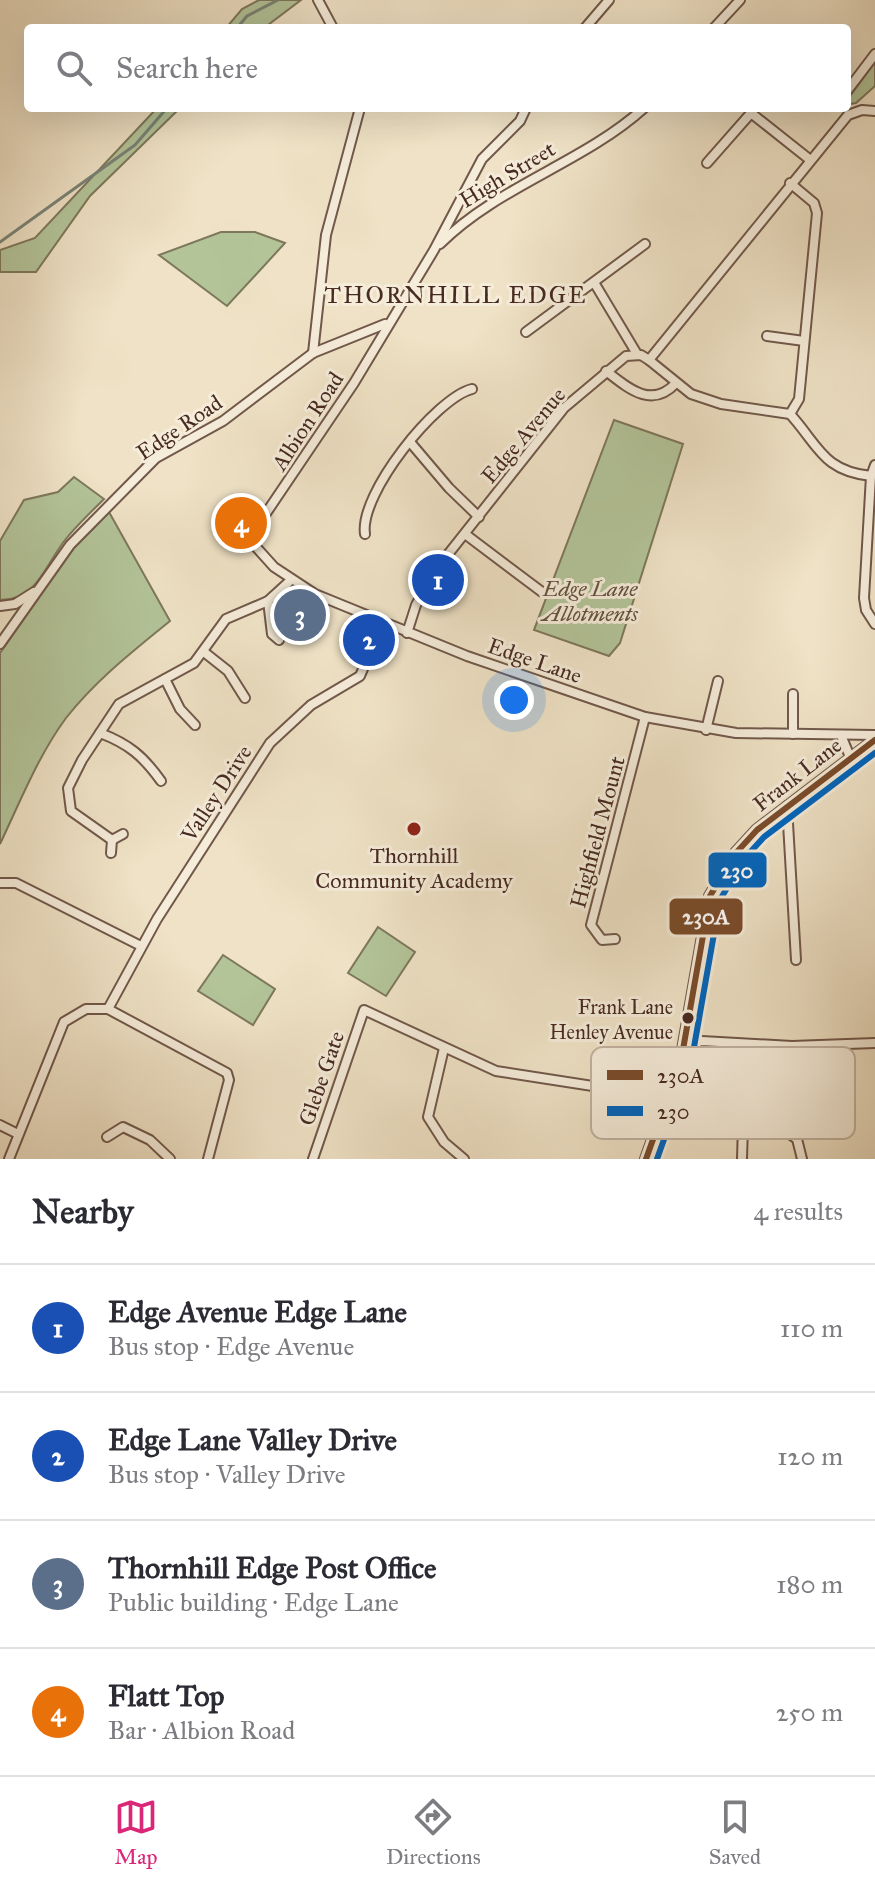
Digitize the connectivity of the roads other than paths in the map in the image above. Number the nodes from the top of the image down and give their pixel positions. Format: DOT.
graph roads {
  1 [pos="318,0"];
  2 [pos="609,0"];
  3 [pos="740,0"];
  4 [pos="331,24"];
  5 [pos="588,24"];
  6 [pos="718,24"];
  7 [pos="875,54"];
  8 [pos="851,86"];
  9 [pos="851,111"];
  10 [pos="875,111"];
  11 [pos="359,112"];
  12 [pos="524,112"];
  13 [pos="639,112"];
  14 [pos="752,112"];
  15 [pos="754,112"];
  16 [pos="846,112"];
  17 [pos="809,159"];
  18 [pos="707,163"];
  19 [pos="790,183"];
  20 [pos="645,244"];
  21 [pos="434,250"];
  22 [pos="595,284"];
  23 [pos="386,324"];
  24 [pos="526,332"];
  25 [pos="767,336"];
  26 [pos="804,341"];
  27 [pos="313,353"];
  28 [pos="637,354"];
  29 [pos="649,360"];
  30 [pos="606,371"];
  31 [pos="676,383"];
  32 [pos="472,389"];
  33 [pos="790,414"];
  34 [pos="410,442"];
  35 [pos="875,465"];
  36 [pos="871,476"];
  37 [pos="479,517"];
  38 [pos="252,534"];
  39 [pos="365,534"];
  40 [pos="465,534"];
  41 [pos="291,580"];
  42 [pos="38,590"];
  43 [pos="542,592"];
  44 [pos="268,601"];
  45 [pos="0,606"];
  46 [pos="382,624"];
  47 [pos="875,624"];
  48 [pos="407,633"];
  49 [pos="279,640"];
  50 [pos="0,644"];
  51 [pos="204,652"];
  52 [pos="165,679"];
  53 [pos="718,681"];
  54 [pos="793,694"];
  55 [pos="245,698"];
  56 [pos="645,717"];
  57 [pos="195,725"];
  58 [pos="706,730"];
  59 [pos="100,733"];
  60 [pos="793,734"];
  61 [pos="841,735"];
  62 [pos="875,738"];
  63 [pos="850,757"];
  64 [pos="161,781"];
  65 [pos="787,806"];
  66 [pos="123,834"];
  67 [pos="112,840"];
  68 [pos="111,853"];
  69 [pos="0,883"];
  70 [pos="615,939"];
  71 [pos="141,946"];
  72 [pos="796,960"];
  73 [pos="108,1009"];
  74 [pos="875,1043"];
  75 [pos="684,1044"];
  76 [pos="683,1047"];
  77 [pos="444,1048"];
  78 [pos="591,1086"];
  79 [pos="0,1125"];
  80 [pos="18,1134"];
  81 [pos="107,1137"];
  82 [pos="654,1139"];
  83 [pos="797,1139"];
  84 [pos="9,1159"];
  85 [pos="170,1159"];
  86 [pos="208,1159"];
  87 [pos="313,1159"];
  88 [pos="464,1159"];
  89 [pos="646,1159"];
  90 [pos="802,1159"];
  1 -- 4 [label="street"];
  2 -- 5 [label="street"];
  3 -- 6 [label="street"];
  7 -- 8 [label="street"];
  9 -- 10 [label="street"];
  11 -- 27 [label="street"];
  12 -- 21 [label="street"];
  13 -- 21 [label="street, High Street"];
  14 -- 18 [label="street"];
  15 -- 17 [label="street"];
  16 -- 17 [label="street"];
  17 -- 19 [label="street"];
  19 -- 26 [label="street"];
  19 -- 29 [label="street"];
  20 -- 22 [label="street"];
  21 -- 23 [label="street, Albion Road"];
  22 -- 24 [label="street"];
  22 -- 28 [label="street"];
  23 -- 27 [label="street, Edge Road"];
  23 -- 38 [label="street, Albion Road"];
  25 -- 26 [label="street"];
  26 -- 33 [label="street"];
  27 -- 42 [label="street, Edge Road"];
  28 -- 29 [label="street"];
  28 -- 30 [label="street, Edge Avenue"];
  29 -- 31 [label="street"];
  30 -- 31 [label="street"];
  30 -- 37 [label="street, Edge Avenue"];
  31 -- 33 [label="street"];
  32 -- 34 [label="street"];
  33 -- 36 [label="street"];
  34 -- 37 [label="street"];
  34 -- 39 [label="street"];
  35 -- 36 [label="street"];
  36 -- 47 [label="street"];
  37 -- 40 [label="street, Edge Avenue"];
  38 -- 41 [label="street, Edge Lane"];
  40 -- 43 [label="street"];
  40 -- 48 [label="street, Edge Avenue"];
  41 -- 44 [label="street"];
  41 -- 46 [label="street, Edge Lane"];
  42 -- 45 [label="street"];
  42 -- 50 [label="street, Edge Road"];
  44 -- 49 [label="street"];
  44 -- 51 [label="street"];
  46 -- 48 [label="street, Edge Lane"];
  46 -- 71 [label="street, Valley Drive"];
  48 -- 56 [label="street, Edge Lane"];
  51 -- 52 [label="street"];
  51 -- 55 [label="street"];
  52 -- 57 [label="street"];
  52 -- 59 [label="street"];
  53 -- 58 [label="street"];
  54 -- 60 [label="street"];
  56 -- 58 [label="street, Edge Lane"];
  56 -- 70 [label="street, Highfield Mount"];
  58 -- 60 [label="street, Edge Lane"];
  59 -- 64 [label="street"];
  59 -- 67 [label="street"];
  60 -- 61 [label="street, Edge Lane"];
  61 -- 62 [label="street, Edge Lane"];
  61 -- 63 [label="street"];
  62 -- 63 [label="street, Frank Lane"];
  63 -- 65 [label="street, Frank Lane"];
  65 -- 72 [label="street"];
  65 -- 75 [label="street, Frank Lane"];
  66 -- 67 [label="street"];
  67 -- 68 [label="street"];
  69 -- 71 [label="street"];
  71 -- 73 [label="street, Valley Drive"];
  73 -- 80 [label="street"];
  73 -- 86 [label="street"];
  74 -- 75 [label="street"];
  75 -- 76 [label="street, Frank Lane"];
  77 -- 78 [label="street"];
  77 -- 87 [label="street, Glebe Gate"];
  77 -- 88 [label="street"];
  79 -- 80 [label="street"];
  80 -- 84 [label="street"];
  81 -- 85 [label="street"];
  82 -- 89 [label="street, Frank Lane"];
  83 -- 90 [label="street"];
}
